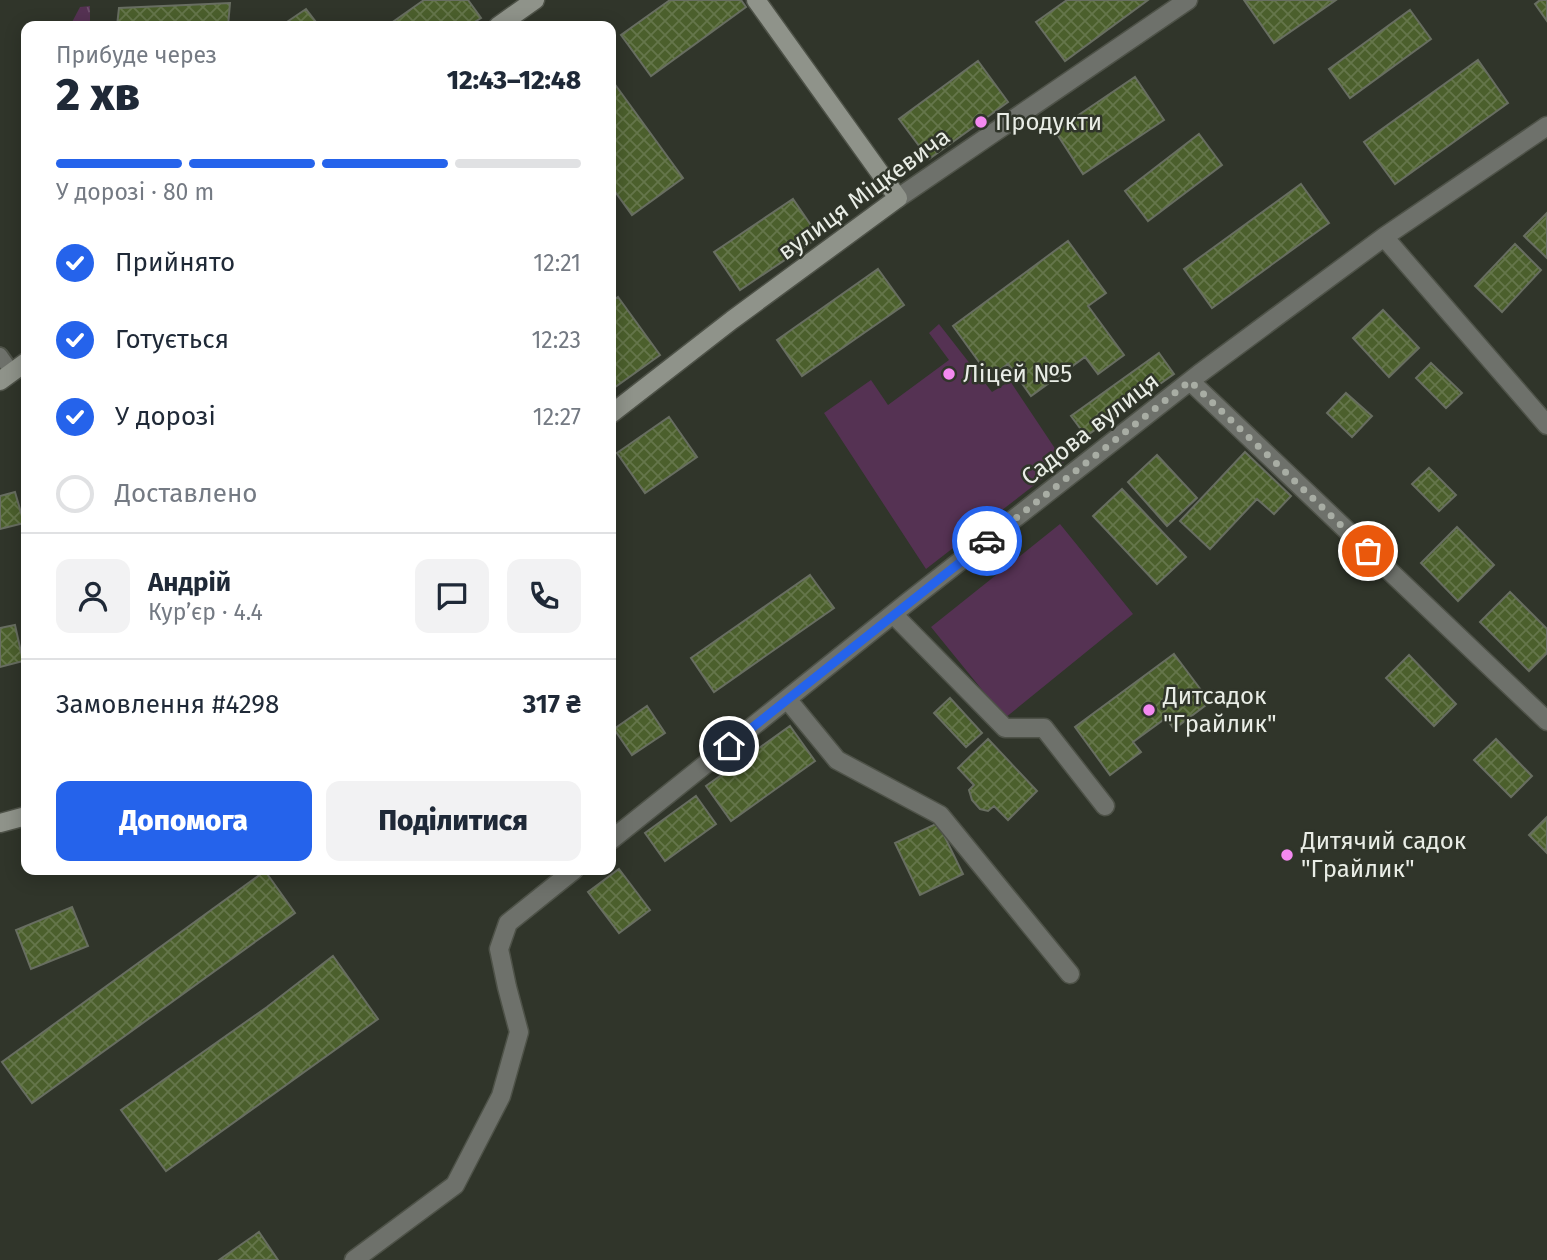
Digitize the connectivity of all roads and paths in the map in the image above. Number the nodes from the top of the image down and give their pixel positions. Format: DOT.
graph roads {
  1 [pos="535,0"];
  2 [pos="757,0"];
  3 [pos="1188,0"];
  4 [pos="505,21"];
  5 [pos="1547,126"];
  6 [pos="898,198"];
  7 [pos="1384,237"];
  8 [pos="0,355"];
  9 [pos="13,372"];
  10 [pos="1190,381"];
  11 [pos="616,410"];
  12 [pos="1547,425"];
  13 [pos="893,614"];
  14 [pos="787,699"];
  15 [pos="1547,721"];
  16 [pos="1105,806"];
  17 [pos="21,817"];
  18 [pos="0,823"];
  19 [pos="616,836"];
  20 [pos="568,875"];
  21 [pos="1070,974"];
  22 [pos="354,1260"];
  1 -- 4 [label="street"];
  2 -- 6 [label="street"];
  3 -- 6 [label="street, вулиця Міцкевича"];
  5 -- 7 [label="street, Садова вулиця"];
  6 -- 11 [label="street, вулиця Міцкевича"];
  7 -- 10 [label="street, Садова вулиця"];
  7 -- 12 [label="street"];
  8 -- 9 [label="lane"];
  10 -- 13 [label="street, Садова вулиця"];
  10 -- 15 [label="street"];
  13 -- 14 [label="street, Садова вулиця"];
  13 -- 16 [label="street"];
  14 -- 19 [label="street, Садова вулиця"];
  14 -- 21 [label="street"];
  17 -- 18 [label="street"];
  20 -- 22 [label="street"];
}
